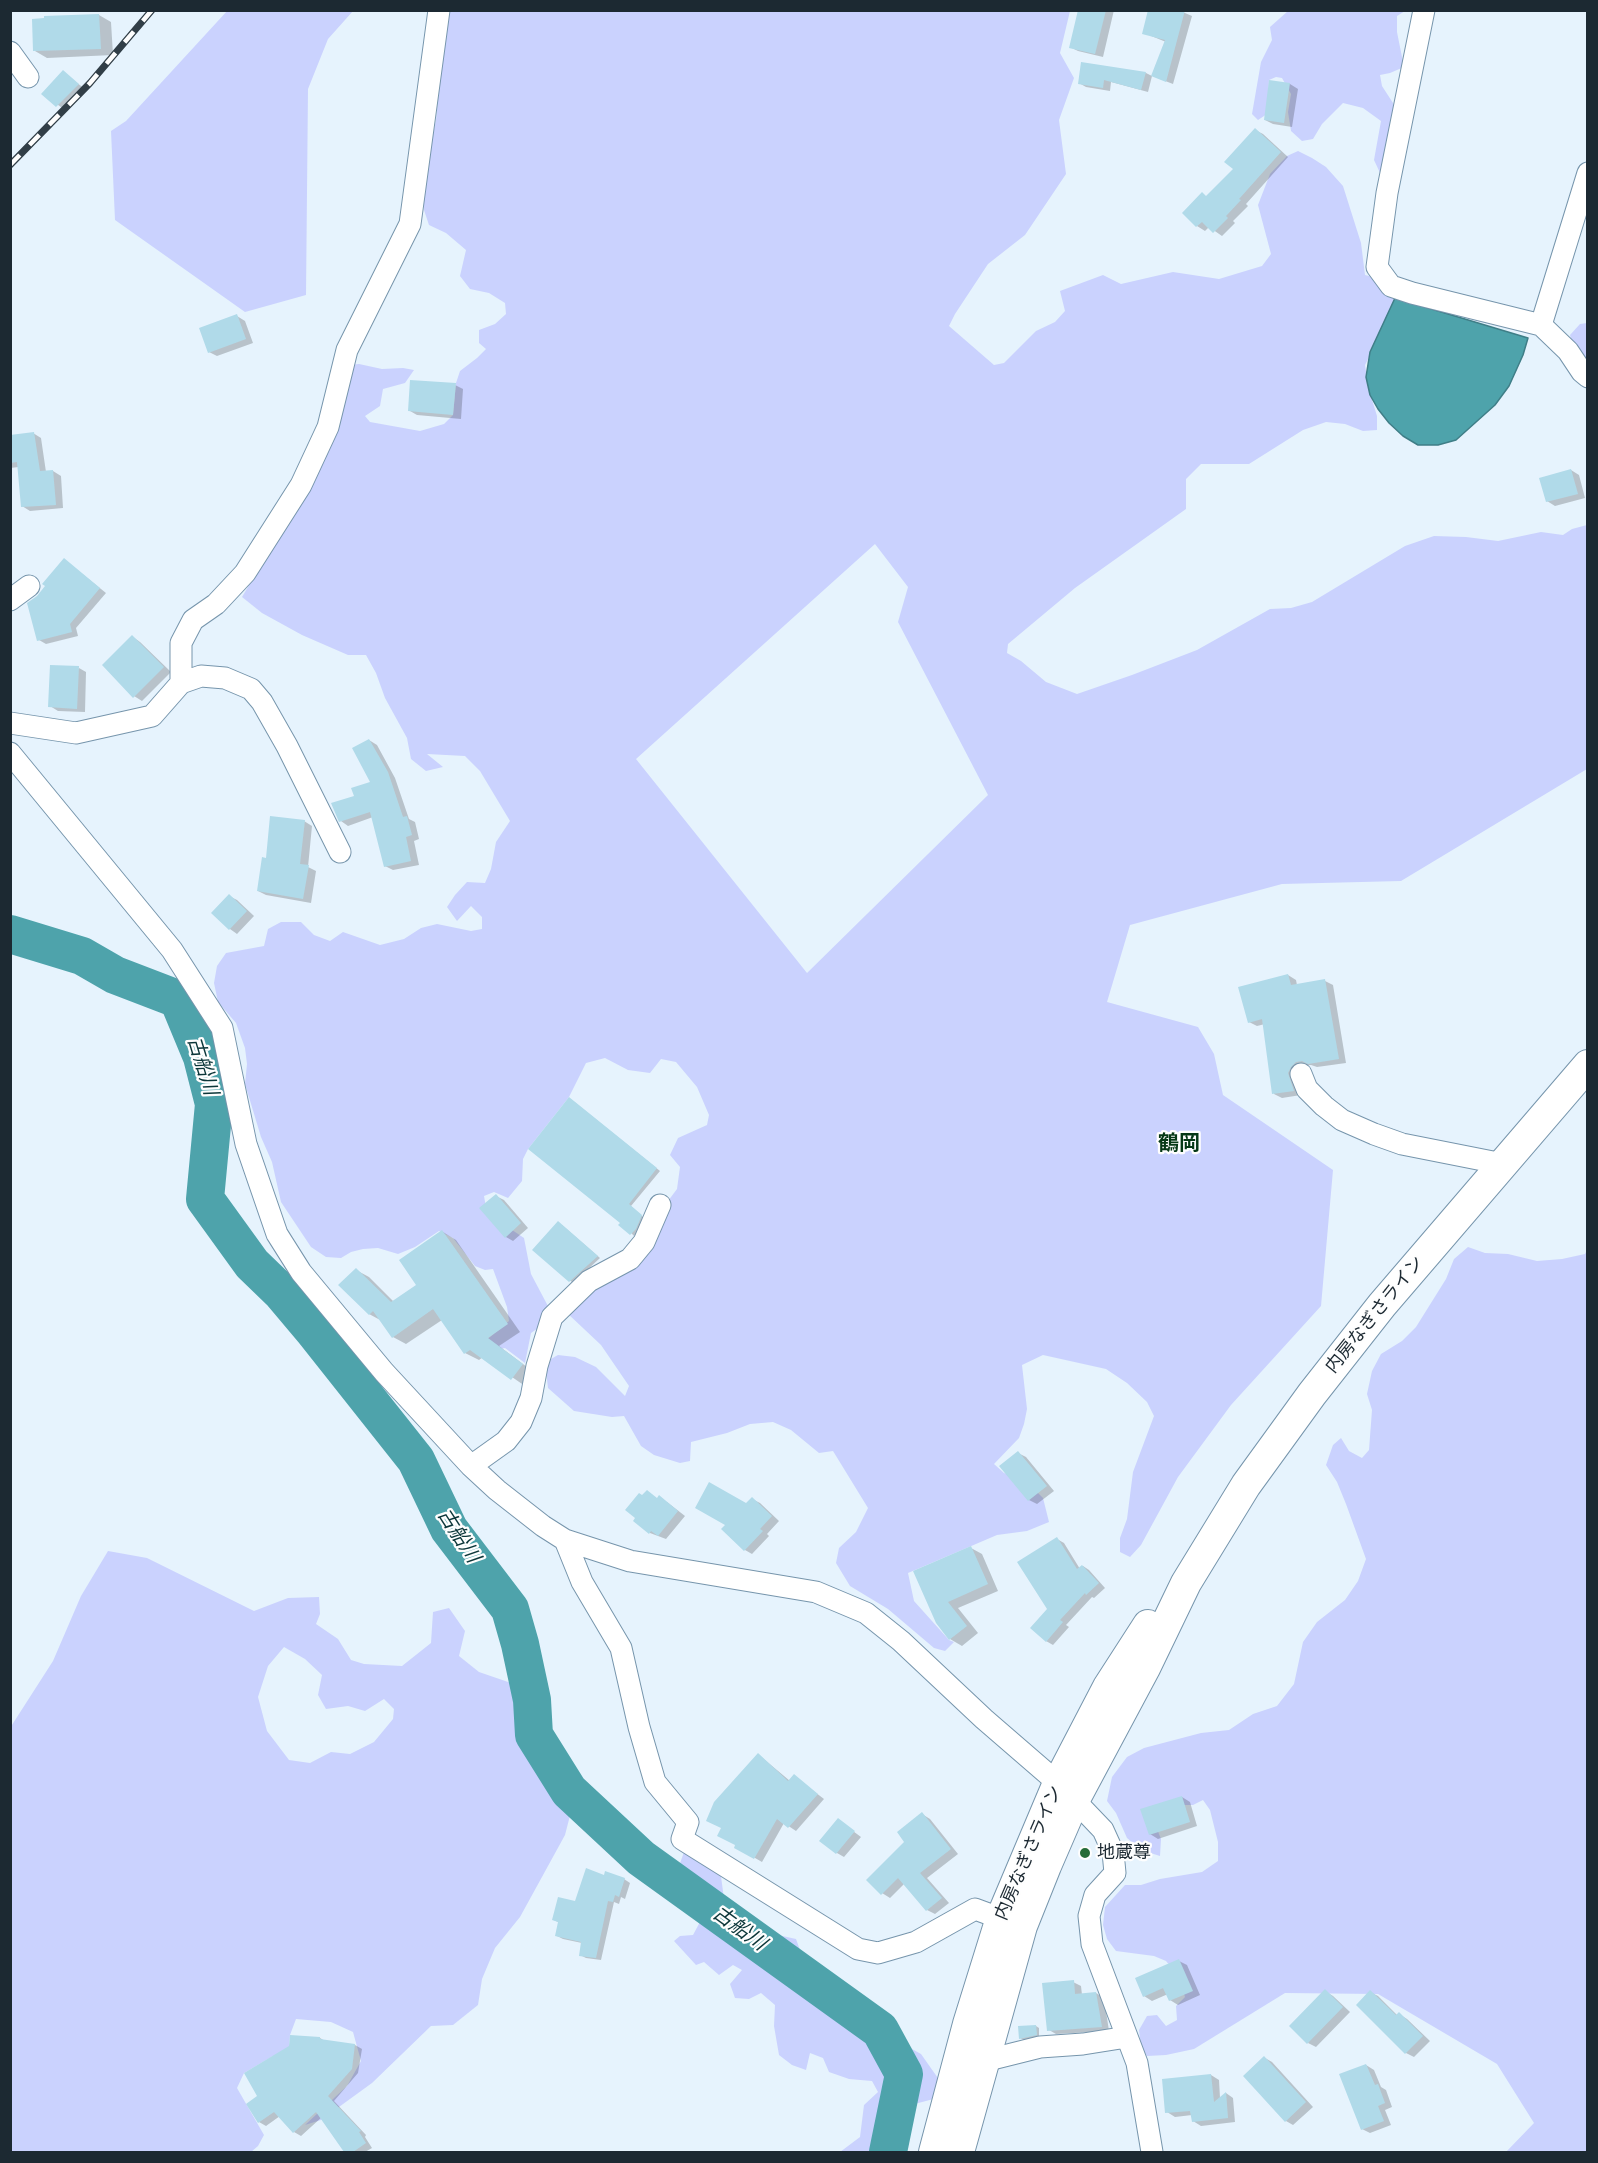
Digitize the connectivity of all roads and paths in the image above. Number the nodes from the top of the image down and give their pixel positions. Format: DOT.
graph roads {
  1 [pos="439,10"];
  2 [pos="1424,10"];
  3 [pos="10,52"];
  4 [pos="28,77"];
  5 [pos="1587,173"];
  6 [pos="1540,325"];
  7 [pos="1587,377"];
  8 [pos="29,586"];
  9 [pos="10,600"];
  10 [pos="181,683"];
  11 [pos="10,723"];
  12 [pos="10,753"];
  13 [pos="340,852"];
  14 [pos="1587,1065"];
  15 [pos="1301,1074"];
  16 [pos="1503,1164"];
  17 [pos="660,1205"];
  18 [pos="471,1466"];
  19 [pos="565,1540"];
  20 [pos="1066,1791"];
  21 [pos="1012,1922"];
  22 [pos="1127,2037"];
  23 [pos="984,2061"];
  24 [pos="934,2152"];
  25 [pos="959,2152"];
  26 [pos="1152,2152"];
  1 -- 10 [label="street"];
  2 -- 6 [label="street"];
  3 -- 4 [label="street"];
  5 -- 6 [label="street"];
  6 -- 7 [label="street"];
  8 -- 9 [label="street"];
  10 -- 11 [label="street"];
  10 -- 13 [label="street"];
  12 -- 18 [label="street"];
  14 -- 16 [label="highway, 内房なぎさライン"];
  15 -- 16 [label="street"];
  16 -- 20 [label="highway, 内房なぎさライン"];
  17 -- 18 [label="street"];
  18 -- 19 [label="street"];
  19 -- 20 [label="street"];
  19 -- 21 [label="street"];
  20 -- 21 [label="highway, 内房なぎさライン"];
  20 -- 22 [label="street"];
  21 -- 23 [label="highway, 内房なぎさライン"];
  21 -- 24 [label="highway, 内房なぎさライン"];
  22 -- 23 [label="street"];
  22 -- 26 [label="street"];
  23 -- 25 [label="highway, 内房なぎさライン"];
}
